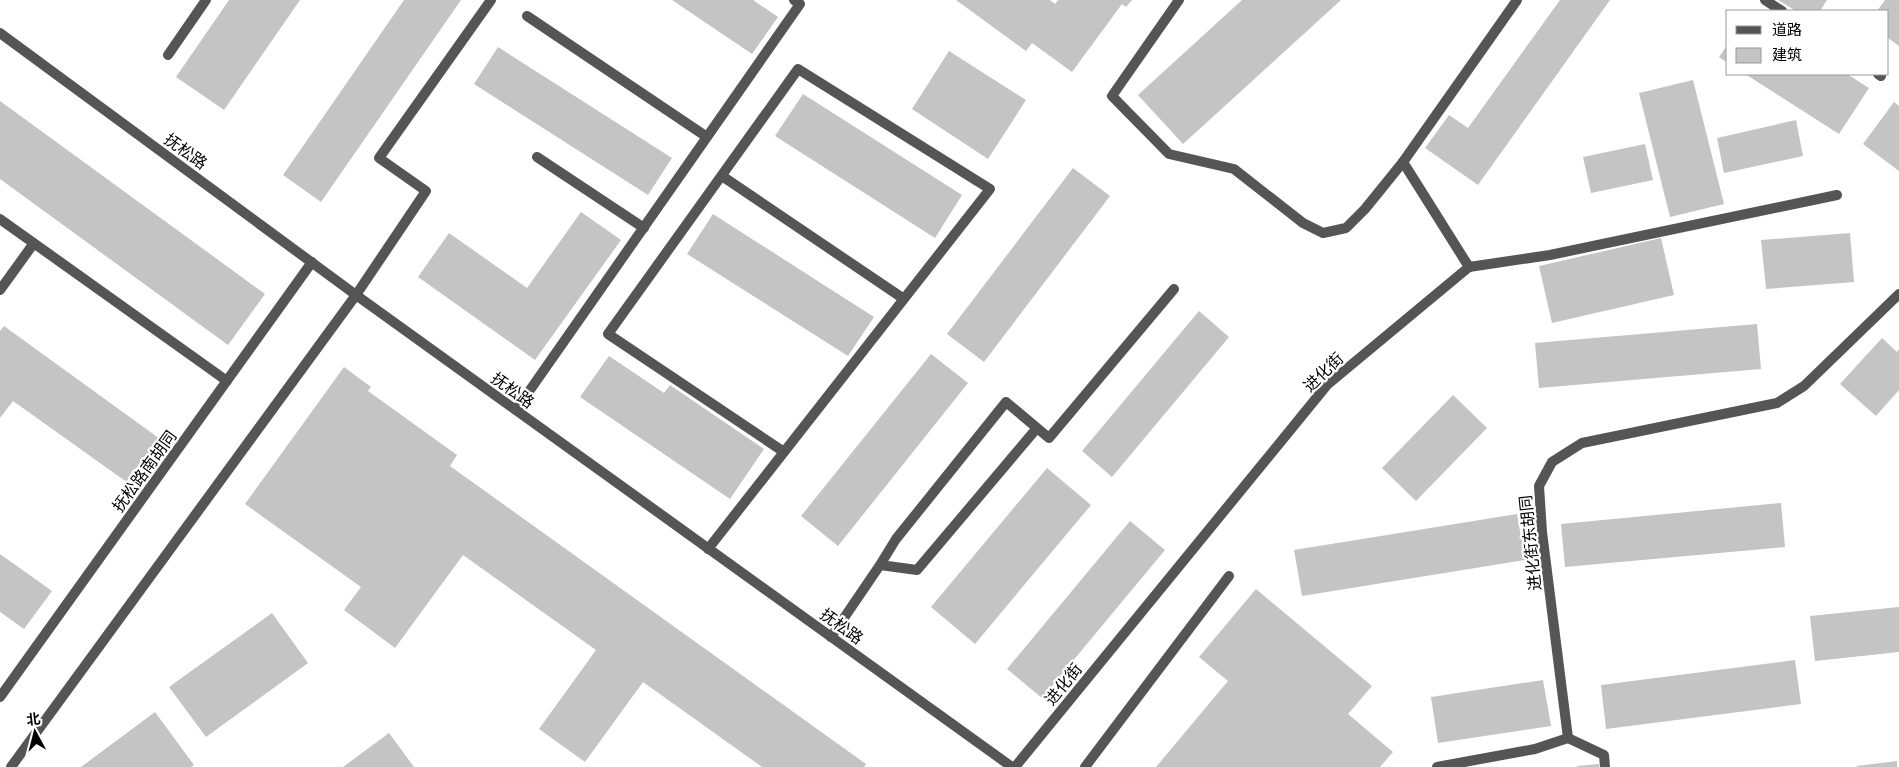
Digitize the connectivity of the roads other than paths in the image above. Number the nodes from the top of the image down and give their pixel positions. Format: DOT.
graph roads {
  1 [pos="206,0"];
  2 [pos="491,0"];
  3 [pos="794,0"];
  4 [pos="1179,0"];
  5 [pos="1517,0"];
  6 [pos="1765,0"];
  7 [pos="1780,10"];
  8 [pos="526,16"];
  9 [pos="0,33"];
  10 [pos="168,55"];
  11 [pos="707,137"];
  12 [pos="537,157"];
  13 [pos="1403,162"];
  14 [pos="722,176"];
  15 [pos="1837,195"];
  16 [pos="0,219"];
  17 [pos="644,228"];
  18 [pos="34,243"];
  19 [pos="312,262"];
  20 [pos="1469,267"];
  21 [pos="1174,289"];
  22 [pos="0,290"];
  23 [pos="1899,294"];
  24 [pos="356,295"];
  25 [pos="904,299"];
  26 [pos="227,380"];
  27 [pos="516,410"];
  28 [pos="1037,428"];
  29 [pos="784,452"];
  30 [pos="708,549"];
  31 [pos="880,565"];
  32 [pos="1229,576"];
  33 [pos="831,637"];
  34 [pos="0,697"];
  35 [pos="1568,738"];
  36 [pos="11,767"];
  37 [pos="1013,767"];
  38 [pos="1085,767"];
  39 [pos="1437,767"];
  40 [pos="1605,767"];
  1 -- 10 [label="street"];
  2 -- 24 [label="street"];
  3 -- 11 [label="street"];
  4 -- 13 [label="street"];
  5 -- 13 [label="street"];
  6 -- 7 [label="street"];
  8 -- 11 [label="street"];
  9 -- 19 [label="street, 抚松路"];
  11 -- 17 [label="street"];
  12 -- 17 [label="street"];
  13 -- 20 [label="street"];
  14 -- 25 [label="street"];
  14 -- 25 [label="street"];
  14 -- 29 [label="street"];
  15 -- 20 [label="street"];
  16 -- 18 [label="street"];
  17 -- 27 [label="street"];
  18 -- 22 [label="street"];
  18 -- 26 [label="street"];
  19 -- 24 [label="street, 抚松路"];
  19 -- 26 [label="street, 抚松路南胡同"];
  20 -- 37 [label="street, 进化街"];
  21 -- 28 [label="street"];
  23 -- 35 [label="street, 进化街东胡同"];
  24 -- 27 [label="street, 抚松路"];
  24 -- 36 [label="street"];
  25 -- 29 [label="street"];
  26 -- 34 [label="street, 抚松路南胡同"];
  27 -- 30 [label="street, 抚松路"];
  28 -- 31 [label="street"];
  28 -- 31 [label="street"];
  29 -- 30 [label="street"];
  30 -- 33 [label="street, 抚松路"];
  31 -- 33 [label="street"];
  32 -- 38 [label="street"];
  33 -- 37 [label="street, 抚松路"];
  35 -- 39 [label="street"];
  35 -- 40 [label="street"];
}
